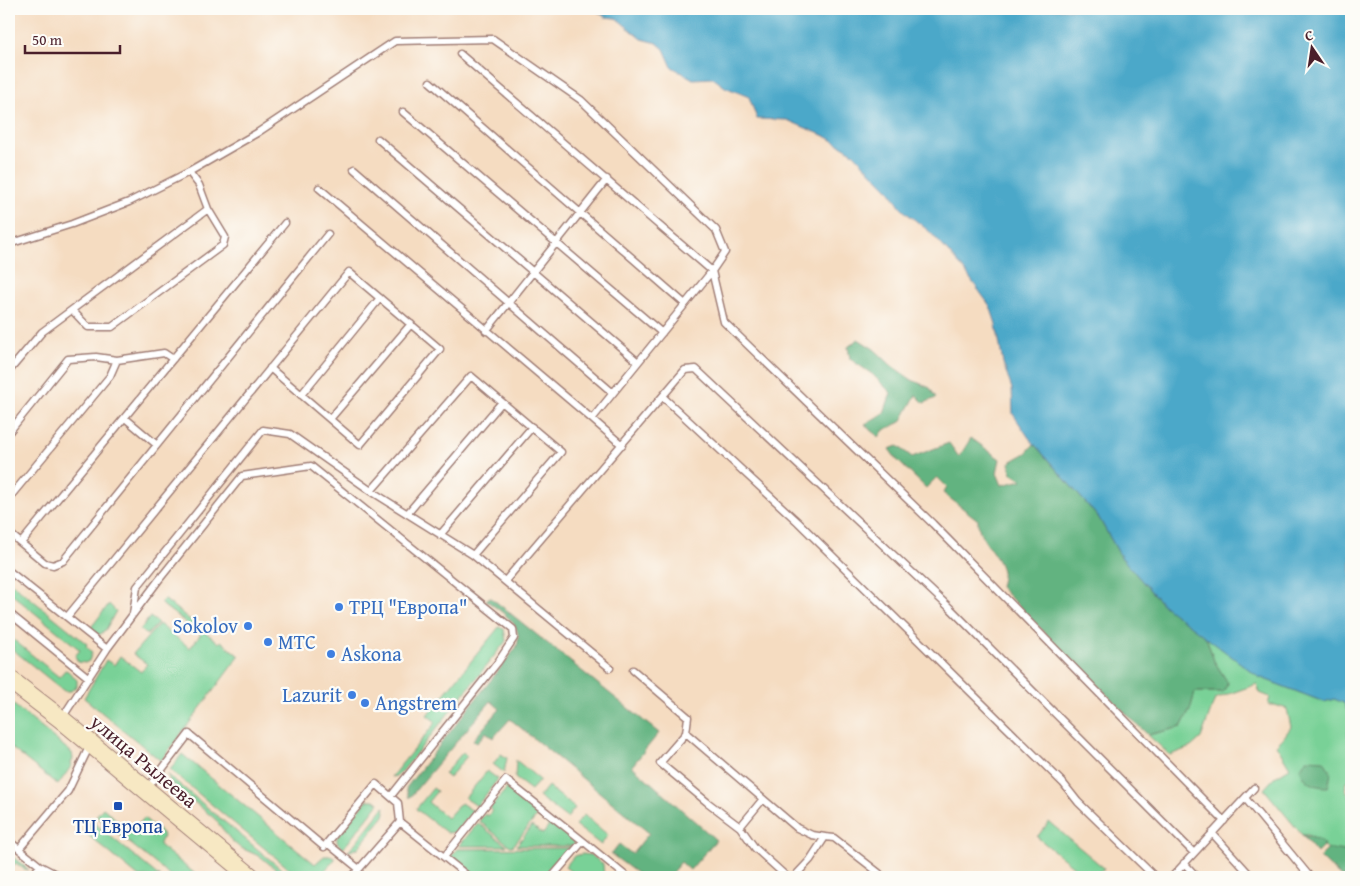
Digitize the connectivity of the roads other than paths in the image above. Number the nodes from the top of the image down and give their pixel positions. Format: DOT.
graph roads {
  1 [pos="460,54"];
  2 [pos="430,82"];
  3 [pos="403,112"];
  4 [pos="378,140"];
  5 [pos="354,169"];
  6 [pos="188,172"];
  7 [pos="607,179"];
  8 [pos="319,188"];
  9 [pos="208,209"];
  10 [pos="580,214"];
  11 [pos="285,223"];
  12 [pos="328,234"];
  13 [pos="556,243"];
  14 [pos="9,244"];
  15 [pos="712,271"];
  16 [pos="532,273"];
  17 [pos="380,298"];
  18 [pos="508,304"];
  19 [pos="685,304"];
  20 [pos="72,310"];
  21 [pos="411,324"];
  22 [pos="486,331"];
  23 [pos="662,333"];
  24 [pos="116,360"];
  25 [pos="173,360"];
  26 [pos="638,362"];
  27 [pos="270,368"];
  28 [pos="9,371"];
  29 [pos="613,393"];
  30 [pos="301,394"];
  31 [pos="663,397"];
  32 [pos="502,402"];
  33 [pos="125,418"];
  34 [pos="330,420"];
  35 [pos="592,420"];
  36 [pos="532,427"];
  37 [pos="9,432"];
  38 [pos="157,445"];
  39 [pos="622,445"];
  40 [pos="371,492"];
  41 [pos="9,498"];
  42 [pos="407,514"];
  43 [pos="9,533"];
  44 [pos="440,535"];
  45 [pos="21,543"];
  46 [pos="473,555"];
  47 [pos="9,571"];
  48 [pos="505,581"];
  49 [pos="9,613"];
  50 [pos="133,615"];
  51 [pos="67,617"];
  52 [pos="107,649"];
  53 [pos="610,668"];
  54 [pos="633,670"];
  55 [pos="89,678"];
  56 [pos="9,679"];
  57 [pos="61,719"];
  58 [pos="686,733"];
  59 [pos="90,743"];
  60 [pos="1254,788"];
  61 [pos="146,790"];
  62 [pos="391,796"];
  63 [pos="1245,798"];
  64 [pos="763,799"];
  65 [pos="1224,821"];
  66 [pos="400,822"];
  67 [pos="740,827"];
  68 [pos="1212,834"];
  69 [pos="825,837"];
  70 [pos="9,841"];
  71 [pos="582,842"];
  72 [pos="327,843"];
  73 [pos="19,849"];
  74 [pos="1194,853"];
  75 [pos="444,857"];
  76 [pos="1184,863"];
  77 [pos="40,866"];
  78 [pos="359,869"];
  79 [pos="31,877"];
  80 [pos="61,877"];
  81 [pos="251,877"];
  82 [pos="352,877"];
  83 [pos="469,877"];
  84 [pos="552,877"];
  85 [pos="628,877"];
  86 [pos="787,877"];
  87 [pos="794,877"];
  88 [pos="882,877"];
  89 [pos="1155,877"];
  90 [pos="1172,877"];
  91 [pos="1197,877"];
  92 [pos="1252,877"];
  93 [pos="1310,877"];
  1 -- 7 [label="lane"];
  2 -- 10 [label="lane"];
  3 -- 13 [label="lane"];
  4 -- 16 [label="lane"];
  5 -- 18 [label="lane"];
  6 -- 9 [label="lane"];
  6 -- 14 [label="lane"];
  6 -- 15 [label="lane"];
  7 -- 10 [label="lane"];
  7 -- 15 [label="lane"];
  8 -- 22 [label="lane"];
  9 -- 20 [label="lane"];
  9 -- 20 [label="lane"];
  10 -- 13 [label="lane"];
  10 -- 19 [label="lane"];
  11 -- 25 [label="lane"];
  12 -- 38 [label="lane"];
  13 -- 16 [label="lane"];
  13 -- 23 [label="lane"];
  15 -- 19 [label="lane"];
  15 -- 65 [label="lane"];
  16 -- 18 [label="lane"];
  16 -- 26 [label="lane"];
  17 -- 21 [label="lane"];
  17 -- 27 [label="lane"];
  17 -- 30 [label="lane"];
  18 -- 22 [label="lane"];
  18 -- 29 [label="lane"];
  19 -- 23 [label="lane"];
  20 -- 28 [label="lane"];
  21 -- 34 [label="lane"];
  21 -- 34 [label="lane"];
  22 -- 35 [label="lane"];
  23 -- 26 [label="lane"];
  24 -- 25 [label="lane"];
  24 -- 37 [label="lane"];
  24 -- 41 [label="lane"];
  25 -- 33 [label="lane"];
  26 -- 29 [label="lane"];
  27 -- 30 [label="lane"];
  27 -- 51 [label="lane"];
  29 -- 35 [label="lane"];
  30 -- 34 [label="lane"];
  31 -- 39 [label="lane"];
  31 -- 74 [label="lane"];
  31 -- 89 [label="lane"];
  32 -- 36 [label="lane"];
  32 -- 40 [label="lane"];
  32 -- 42 [label="lane"];
  33 -- 38 [label="lane"];
  33 -- 45 [label="lane"];
  35 -- 39 [label="lane"];
  36 -- 44 [label="lane"];
  36 -- 46 [label="lane"];
  38 -- 45 [label="lane"];
  39 -- 48 [label="lane"];
  40 -- 42 [label="lane"];
  40 -- 50 [label="lane"];
  42 -- 44 [label="lane"];
  43 -- 45 [label="lane"];
  44 -- 46 [label="lane"];
  46 -- 48 [label="lane"];
  47 -- 51 [label="lane"];
  48 -- 53 [label="lane"];
  49 -- 55 [label="lane"];
  50 -- 52 [label="lane"];
  50 -- 62 [label="lane"];
  51 -- 52 [label="lane"];
  52 -- 55 [label="lane"];
  54 -- 58 [label="lane"];
  55 -- 57 [label="lane"];
  56 -- 57 [label="main road, улица Рылеева"];
  57 -- 59 [label="main road, улица Рылеева"];
  58 -- 64 [label="lane"];
  58 -- 67 [label="lane"];
  59 -- 61 [label="main road, улица Рылеева"];
  59 -- 73 [label="lane"];
  60 -- 63 [label="lane"];
  61 -- 72 [label="lane"];
  61 -- 81 [label="main road, улица Рылеева"];
  62 -- 66 [label="lane"];
  62 -- 72 [label="lane"];
  63 -- 65 [label="lane"];
  63 -- 93 [label="lane"];
  64 -- 67 [label="lane"];
  64 -- 69 [label="lane"];
  65 -- 68 [label="lane"];
  66 -- 75 [label="lane"];
  66 -- 78 [label="lane"];
  67 -- 86 [label="lane"];
  68 -- 74 [label="lane"];
  68 -- 92 [label="lane"];
  69 -- 87 [label="lane"];
  69 -- 88 [label="lane"];
  70 -- 73 [label="lane"];
  71 -- 75 [label="lane"];
  71 -- 84 [label="lane"];
  71 -- 85 [label="lane"];
  72 -- 78 [label="lane"];
  73 -- 77 [label="lane"];
  74 -- 76 [label="lane"];
  75 -- 83 [label="lane"];
  76 -- 90 [label="lane"];
  76 -- 91 [label="lane"];
  77 -- 79 [label="lane"];
  77 -- 80 [label="lane"];
  78 -- 82 [label="lane"];
}
